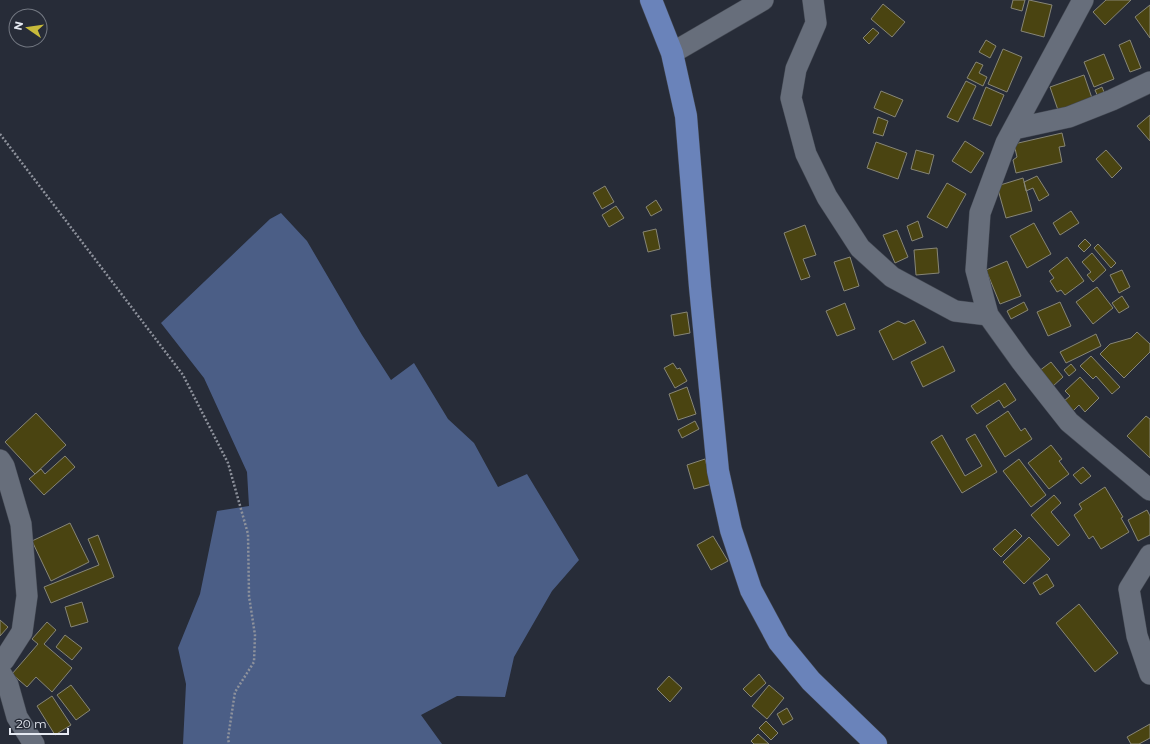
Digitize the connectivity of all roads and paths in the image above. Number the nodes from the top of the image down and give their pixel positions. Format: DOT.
graph roads {
  1 [pos="651,0"];
  2 [pos="763,0"];
  3 [pos="813,0"];
  4 [pos="1083,0"];
  5 [pos="672,53"];
  6 [pos="1150,82"];
  7 [pos="1014,129"];
  8 [pos="0,134"];
  9 [pos="988,314"];
  10 [pos="0,460"];
  11 [pos="1150,490"];
  12 [pos="1150,555"];
  13 [pos="0,662"];
  14 [pos="0,672"];
  15 [pos="1150,674"];
  16 [pos="34,744"];
  17 [pos="229,744"];
  18 [pos="876,744"];
  1 -- 5 [label="main road"];
  2 -- 5 [label="street"];
  3 -- 9 [label="street"];
  4 -- 7 [label="street"];
  5 -- 18 [label="main road"];
  6 -- 7 [label="street"];
  7 -- 9 [label="street"];
  8 -- 17 [label="path"];
  9 -- 11 [label="street"];
  10 -- 13 [label="street"];
  12 -- 15 [label="street"];
  14 -- 16 [label="street"];
}
